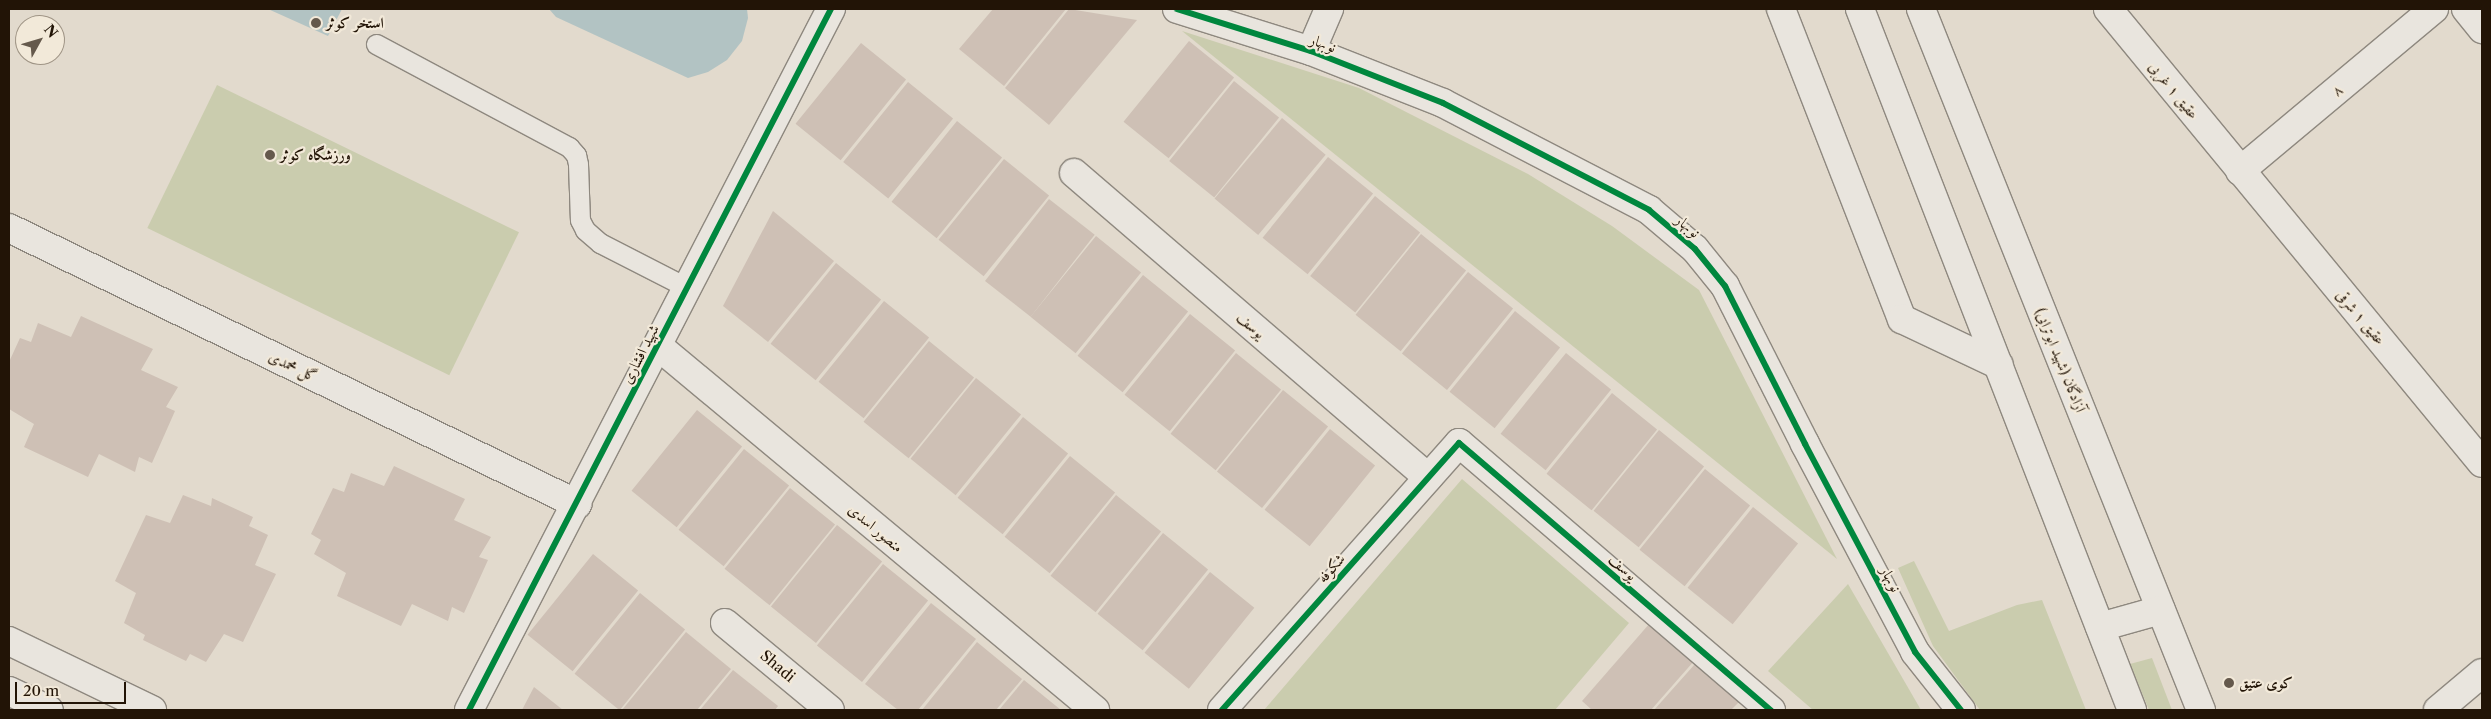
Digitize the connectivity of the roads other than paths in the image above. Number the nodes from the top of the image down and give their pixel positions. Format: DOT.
graph roads {
  1 [pos="831,9"];
  2 [pos="1177,9"];
  3 [pos="1329,9"];
  4 [pos="1781,9"];
  5 [pos="1860,9"];
  6 [pos="1921,9"];
  7 [pos="2108,9"];
  8 [pos="2434,9"];
  9 [pos="2466,9"];
  10 [pos="2482,29"];
  11 [pos="376,44"];
  12 [pos="1311,51"];
  13 [pos="2240,171"];
  14 [pos="1074,173"];
  15 [pos="9,228"];
  16 [pos="688,288"];
  17 [pos="658,346"];
  18 [pos="1999,365"];
  19 [pos="1459,443"];
  20 [pos="2482,463"];
  21 [pos="1428,478"];
  22 [pos="576,504"];
  23 [pos="2161,610"];
  24 [pos="725,622"];
  25 [pos="2100,627"];
  26 [pos="9,641"];
  27 [pos="2482,674"];
  28 [pos="9,691"];
  29 [pos="49,710"];
  30 [pos="152,710"];
  31 [pos="469,710"];
  32 [pos="830,710"];
  33 [pos="1095,710"];
  34 [pos="1222,710"];
  35 [pos="1771,710"];
  36 [pos="1961,710"];
  37 [pos="2132,710"];
  38 [pos="2201,710"];
  39 [pos="2438,710"];
  1 -- 16 [label="street, شهید افشاری"];
  2 -- 12 [label="street, نوبهار"];
  3 -- 12 [label="street"];
  4 -- 18 [label="street"];
  5 -- 18 [label="street"];
  6 -- 23 [label="street, آزادگان (شهید ابوترابی)"];
  7 -- 13 [label="street, عقیق ۱ غربی"];
  8 -- 13 [label="street, ۸"];
  9 -- 10 [label="street"];
  11 -- 16 [label="lane"];
  12 -- 36 [label="street, نوبهار"];
  13 -- 20 [label="street, عقیق ۱ شرقی"];
  14 -- 21 [label="street, یوسف"];
  15 -- 22 [label="street, گل محمدی"];
  16 -- 17 [label="street, شهید افشاری"];
  17 -- 22 [label="street, شهید افشاری"];
  17 -- 33 [label="street, منصور اسدی"];
  18 -- 25 [label="street"];
  19 -- 21 [label="street, شکوفه"];
  19 -- 35 [label="street, یوسف"];
  21 -- 34 [label="street, شکوفه"];
  22 -- 31 [label="street, شهید افشاری"];
  23 -- 25 [label="street"];
  23 -- 38 [label="street, آزادگان (شهید ابوترابی)"];
  24 -- 32 [label="street, Shadi"];
  25 -- 37 [label="street"];
  26 -- 30 [label="street"];
  27 -- 39 [label="street"];
  28 -- 29 [label="street"];
}
